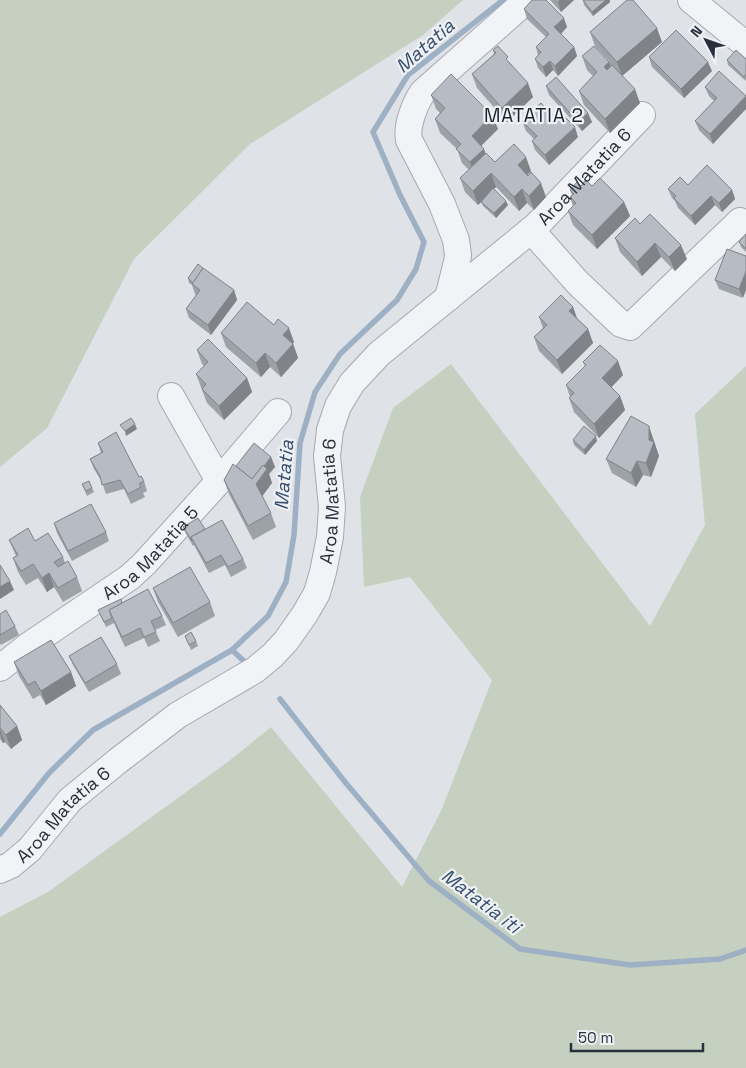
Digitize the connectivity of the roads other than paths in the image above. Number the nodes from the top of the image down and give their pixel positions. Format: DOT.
graph roads {
  1 [pos="527,0"];
  2 [pos="691,0"];
  3 [pos="746,45"];
  4 [pos="642,115"];
  5 [pos="740,221"];
  6 [pos="531,230"];
  7 [pos="448,298"];
  8 [pos="171,396"];
  9 [pos="278,412"];
  10 [pos="219,481"];
  11 [pos="0,668"];
  12 [pos="0,870"];
  1 -- 7 [label="street"];
  2 -- 3 [label="street"];
  4 -- 6 [label="street, Aroa Matatia 6"];
  5 -- 6 [label="street"];
  6 -- 7 [label="street, Aroa Matatia 6"];
  7 -- 12 [label="street, Aroa Matatia 6"];
  8 -- 10 [label="street"];
  9 -- 10 [label="street, Aroa Matatia 5"];
  10 -- 11 [label="street, Aroa Matatia 5"];
}
